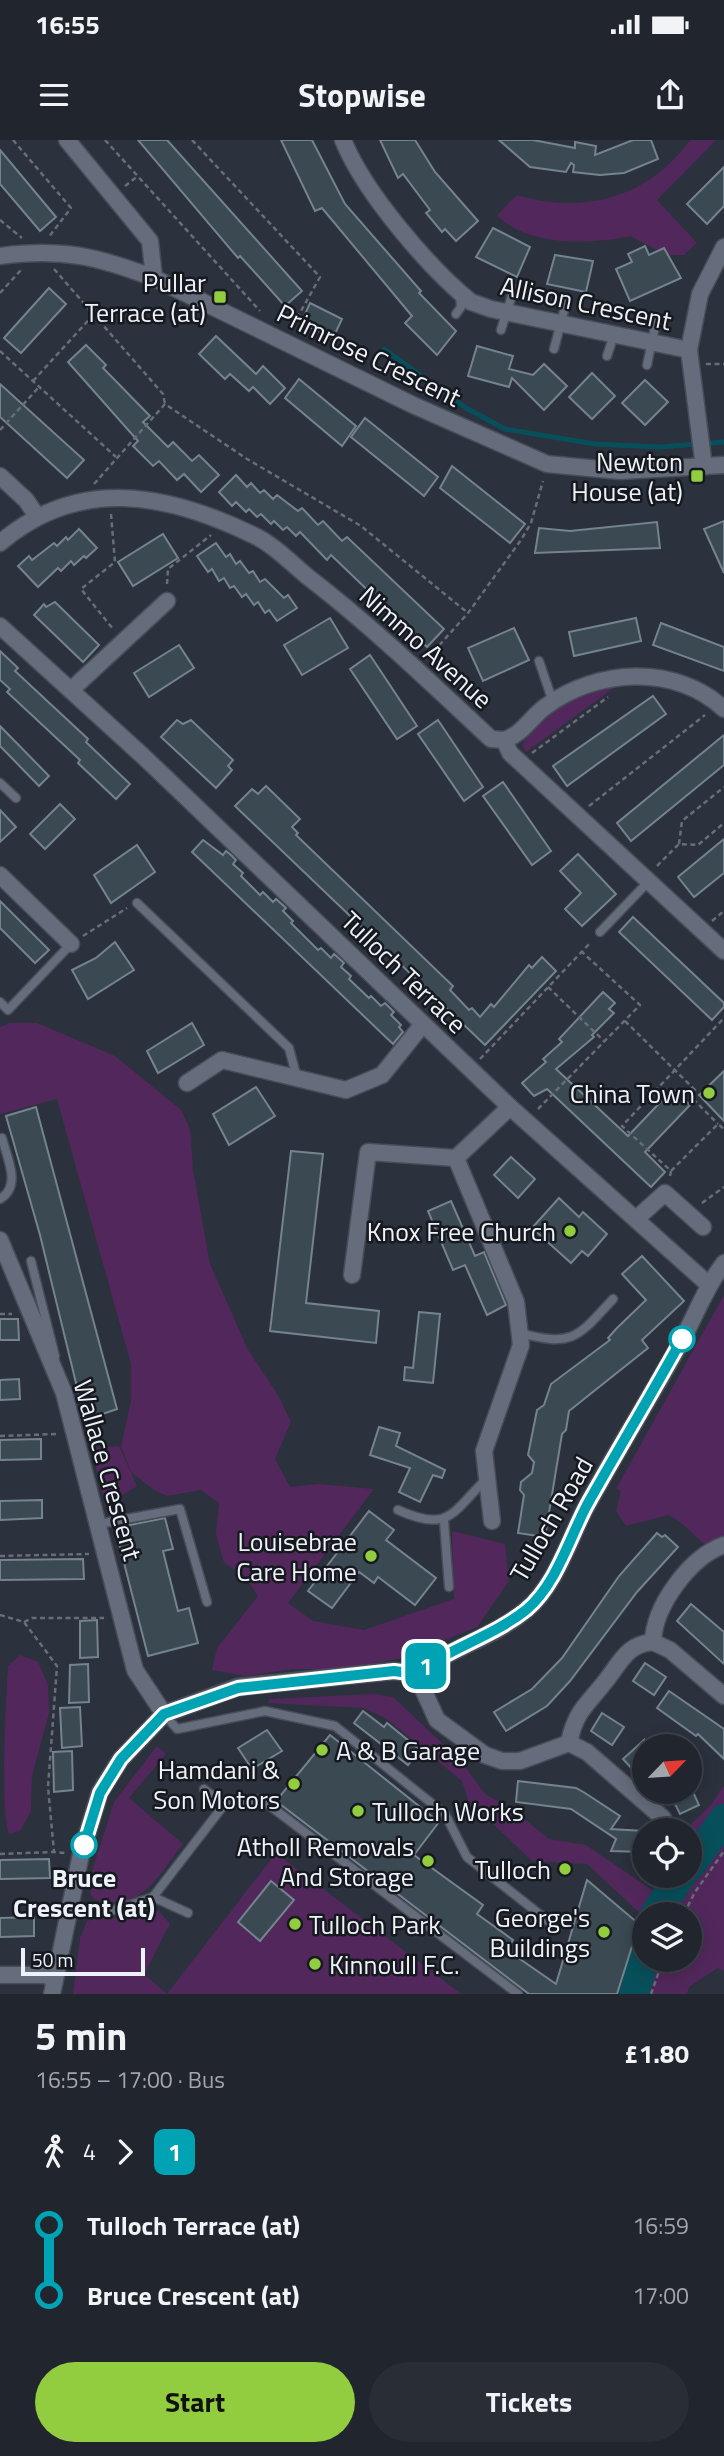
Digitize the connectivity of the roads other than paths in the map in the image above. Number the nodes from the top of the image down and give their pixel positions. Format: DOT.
graph roads {
  1 [pos="67,140"];
  2 [pos="343,140"];
  3 [pos="724,247"];
  4 [pos="0,256"];
  5 [pos="154,278"];
  6 [pos="514,289"];
  7 [pos="460,293"];
  8 [pos="566,303"];
  9 [pos="506,312"];
  10 [pos="456,314"];
  11 [pos="657,317"];
  12 [pos="561,324"];
  13 [pos="501,331"];
  14 [pos="614,335"];
  15 [pos="653,344"];
  16 [pos="554,349"];
  17 [pos="689,350"];
  18 [pos="607,356"];
  19 [pos="647,365"];
  20 [pos="702,461"];
  21 [pos="724,465"];
  22 [pos="0,476"];
  23 [pos="37,516"];
  24 [pos="0,543"];
  25 [pos="167,601"];
  26 [pos="0,626"];
  27 [pos="539,661"];
  28 [pos="71,690"];
  29 [pos="553,702"];
  30 [pos="721,707"];
  31 [pos="505,740"];
  32 [pos="0,783"];
  33 [pos="16,798"];
  34 [pos="0,875"];
  35 [pos="648,878"];
  36 [pos="137,903"];
  37 [pos="600,932"];
  38 [pos="71,944"];
  39 [pos="724,951"];
  40 [pos="0,1002"];
  41 [pos="423,1024"];
  42 [pos="297,1078"];
  43 [pos="187,1083"];
  44 [pos="510,1107"];
  45 [pos="2,1138"];
  46 [pos="456,1158"];
  47 [pos="0,1199"];
  48 [pos="636,1219"];
  49 [pos="703,1227"];
  50 [pos="0,1240"];
  51 [pos="31,1261"];
  52 [pos="724,1263"];
  53 [pos="352,1275"];
  54 [pos="708,1284"];
  55 [pos="613,1298"];
  56 [pos="520,1333"];
  57 [pos="64,1393"];
  58 [pos="488,1478"];
  59 [pos="397,1510"];
  60 [pos="444,1521"];
  61 [pos="492,1521"];
  62 [pos="99,1524"];
  63 [pos="724,1545"];
  64 [pos="449,1587"];
  65 [pos="207,1602"];
  66 [pos="653,1642"];
  67 [pos="416,1674"];
  68 [pos="724,1696"];
  69 [pos="164,1714"];
  70 [pos="569,1744"];
  71 [pos="632,1786"];
  72 [pos="204,1789"];
  73 [pos="652,1804"];
  74 [pos="224,1805"];
  75 [pos="663,1818"];
  76 [pos="153,1897"];
  77 [pos="70,1908"];
  78 [pos="188,1913"];
  79 [pos="557,1928"];
  80 [pos="0,1975"];
  81 [pos="53,1988"];
  82 [pos="518,1994"];
  1 -- 5 [label="street"];
  2 -- 7 [label="street, Allison Crescent"];
  3 -- 17 [label="street"];
  4 -- 5 [label="street, Primrose Crescent"];
  5 -- 20 [label="street, Primrose Crescent"];
  6 -- 9 [label="lane"];
  7 -- 9 [label="street, Allison Crescent"];
  7 -- 10 [label="lane"];
  8 -- 12 [label="lane"];
  9 -- 12 [label="street, Allison Crescent"];
  9 -- 13 [label="lane"];
  11 -- 15 [label="lane"];
  12 -- 14 [label="street, Allison Crescent"];
  12 -- 16 [label="lane"];
  14 -- 15 [label="street, Allison Crescent"];
  14 -- 18 [label="lane"];
  15 -- 17 [label="street, Allison Crescent"];
  15 -- 19 [label="lane"];
  17 -- 20 [label="street"];
  20 -- 21 [label="street, Primrose Crescent"];
  22 -- 23 [label="street"];
  23 -- 24 [label="street, Nimmo Avenue"];
  23 -- 31 [label="street, Nimmo Avenue"];
  25 -- 28 [label="street"];
  26 -- 28 [label="street, Tulloch Terrace"];
  27 -- 29 [label="lane"];
  28 -- 41 [label="street, Tulloch Terrace"];
  29 -- 30 [label="street"];
  29 -- 31 [label="street"];
  31 -- 35 [label="street, Nimmo Avenue"];
  32 -- 33 [label="lane"];
  34 -- 38 [label="street"];
  35 -- 37 [label="lane"];
  35 -- 39 [label="street, Nimmo Avenue"];
  36 -- 42 [label="lane"];
  38 -- 40 [label="lane"];
  41 -- 42 [label="street"];
  41 -- 44 [label="street, Tulloch Terrace"];
  42 -- 43 [label="street"];
  44 -- 46 [label="street"];
  44 -- 48 [label="street, Tulloch Terrace"];
  45 -- 47 [label="lane"];
  46 -- 53 [label="street"];
  46 -- 56 [label="street"];
  48 -- 49 [label="street"];
  48 -- 54 [label="street, Tulloch Terrace"];
  50 -- 57 [label="street, Wallace Crescent"];
  51 -- 57 [label="lane"];
  52 -- 54 [label="street"];
  54 -- 67 [label="street, Tulloch Road"];
  55 -- 56 [label="lane"];
  56 -- 58 [label="street"];
  57 -- 62 [label="street, Wallace Crescent"];
  58 -- 60 [label="lane"];
  58 -- 61 [label="street"];
  59 -- 60 [label="lane"];
  60 -- 64 [label="lane"];
  62 -- 65 [label="lane"];
  62 -- 69 [label="street, Wallace Crescent"];
  63 -- 66 [label="street"];
  66 -- 68 [label="street"];
  66 -- 70 [label="street"];
  67 -- 69 [label="street"];
  67 -- 70 [label="street"];
  69 -- 77 [label="street"];
  69 -- 79 [label="lane"];
  70 -- 71 [label="street"];
  72 -- 74 [label="lane"];
  73 -- 75 [label="street"];
  74 -- 76 [label="lane"];
  74 -- 82 [label="lane"];
  76 -- 77 [label="lane"];
  76 -- 78 [label="lane"];
  77 -- 81 [label="street"];
  80 -- 81 [label="street"];
}
